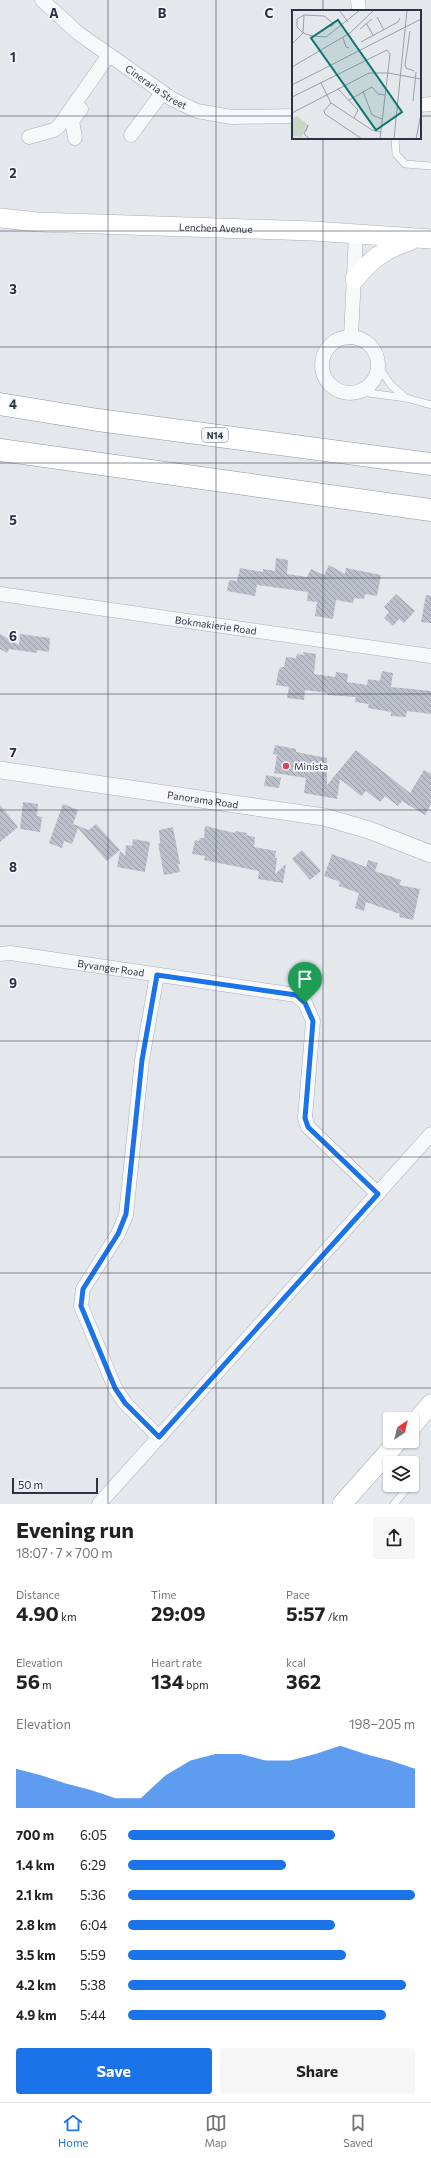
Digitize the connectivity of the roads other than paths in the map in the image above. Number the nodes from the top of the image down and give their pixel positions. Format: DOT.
graph roads {
  1 [pos="42,0"];
  2 [pos="358,0"];
  3 [pos="359,10"];
  4 [pos="112,57"];
  5 [pos="162,92"];
  6 [pos="431,104"];
  7 [pos="421,105"];
  8 [pos="292,116"];
  9 [pos="131,135"];
  10 [pos="29,137"];
  11 [pos="75,138"];
  12 [pos="395,139"];
  13 [pos="431,166"];
  14 [pos="0,218"];
  15 [pos="356,234"];
  16 [pos="425,239"];
  17 [pos="355,279"];
  18 [pos="351,337"];
  19 [pos="378,366"];
  20 [pos="361,392"];
  21 [pos="406,398"];
  22 [pos="0,404"];
  23 [pos="431,405"];
  24 [pos="0,450"];
  25 [pos="431,464"];
  26 [pos="431,510"];
  27 [pos="0,594"];
  28 [pos="431,656"];
  29 [pos="0,770"];
  30 [pos="402,843"];
  31 [pos="431,854"];
  32 [pos="431,862"];
  33 [pos="0,954"];
  34 [pos="157,975"];
  35 [pos="431,1134"];
  36 [pos="378,1194"];
  37 [pos="431,1404"];
  38 [pos="419,1418"];
  39 [pos="159,1437"];
  40 [pos="392,1448"];
  41 [pos="404,1492"];
  42 [pos="99,1504"];
  43 [pos="342,1504"];
  44 [pos="394,1504"];
  1 -- 4 [label="street, Cineraria Street"];
  2 -- 3 [label="street"];
  4 -- 5 [label="street, Cineraria Street"];
  4 -- 10 [label="street"];
  4 -- 11 [label="street"];
  5 -- 8 [label="street, Cineraria Street"];
  5 -- 9 [label="street"];
  6 -- 7 [label="street"];
  12 -- 13 [label="lane"];
  14 -- 15 [label="main road, Lenchen Avenue"];
  15 -- 16 [label="main road, Lenchen Avenue"];
  15 -- 17 [label="street"];
  16 -- 17 [label="main road"];
  17 -- 18 [label="street"];
  18 -- 19 [label="street"];
  18 -- 20 [label="street"];
  19 -- 20 [label="street"];
  19 -- 21 [label="lane"];
  20 -- 21 [label="lane"];
  21 -- 23 [label="lane"];
  22 -- 25 [label="highway, N14"];
  24 -- 26 [label="highway"];
  27 -- 28 [label="street, Bokmakierie Road"];
  29 -- 30 [label="street, Panorama Road"];
  30 -- 31 [label="street, Panorama Road"];
  30 -- 32 [label="street, Panorama Road"];
  33 -- 34 [label="street, Byvanger Road"];
  34 -- 36 [label="street, Byvanger Road"];
  34 -- 39 [label="street"];
  35 -- 36 [label="street"];
  36 -- 39 [label="street"];
  37 -- 38 [label="main road"];
  39 -- 42 [label="street"];
  40 -- 43 [label="main road"];
  41 -- 44 [label="lane"];
}
